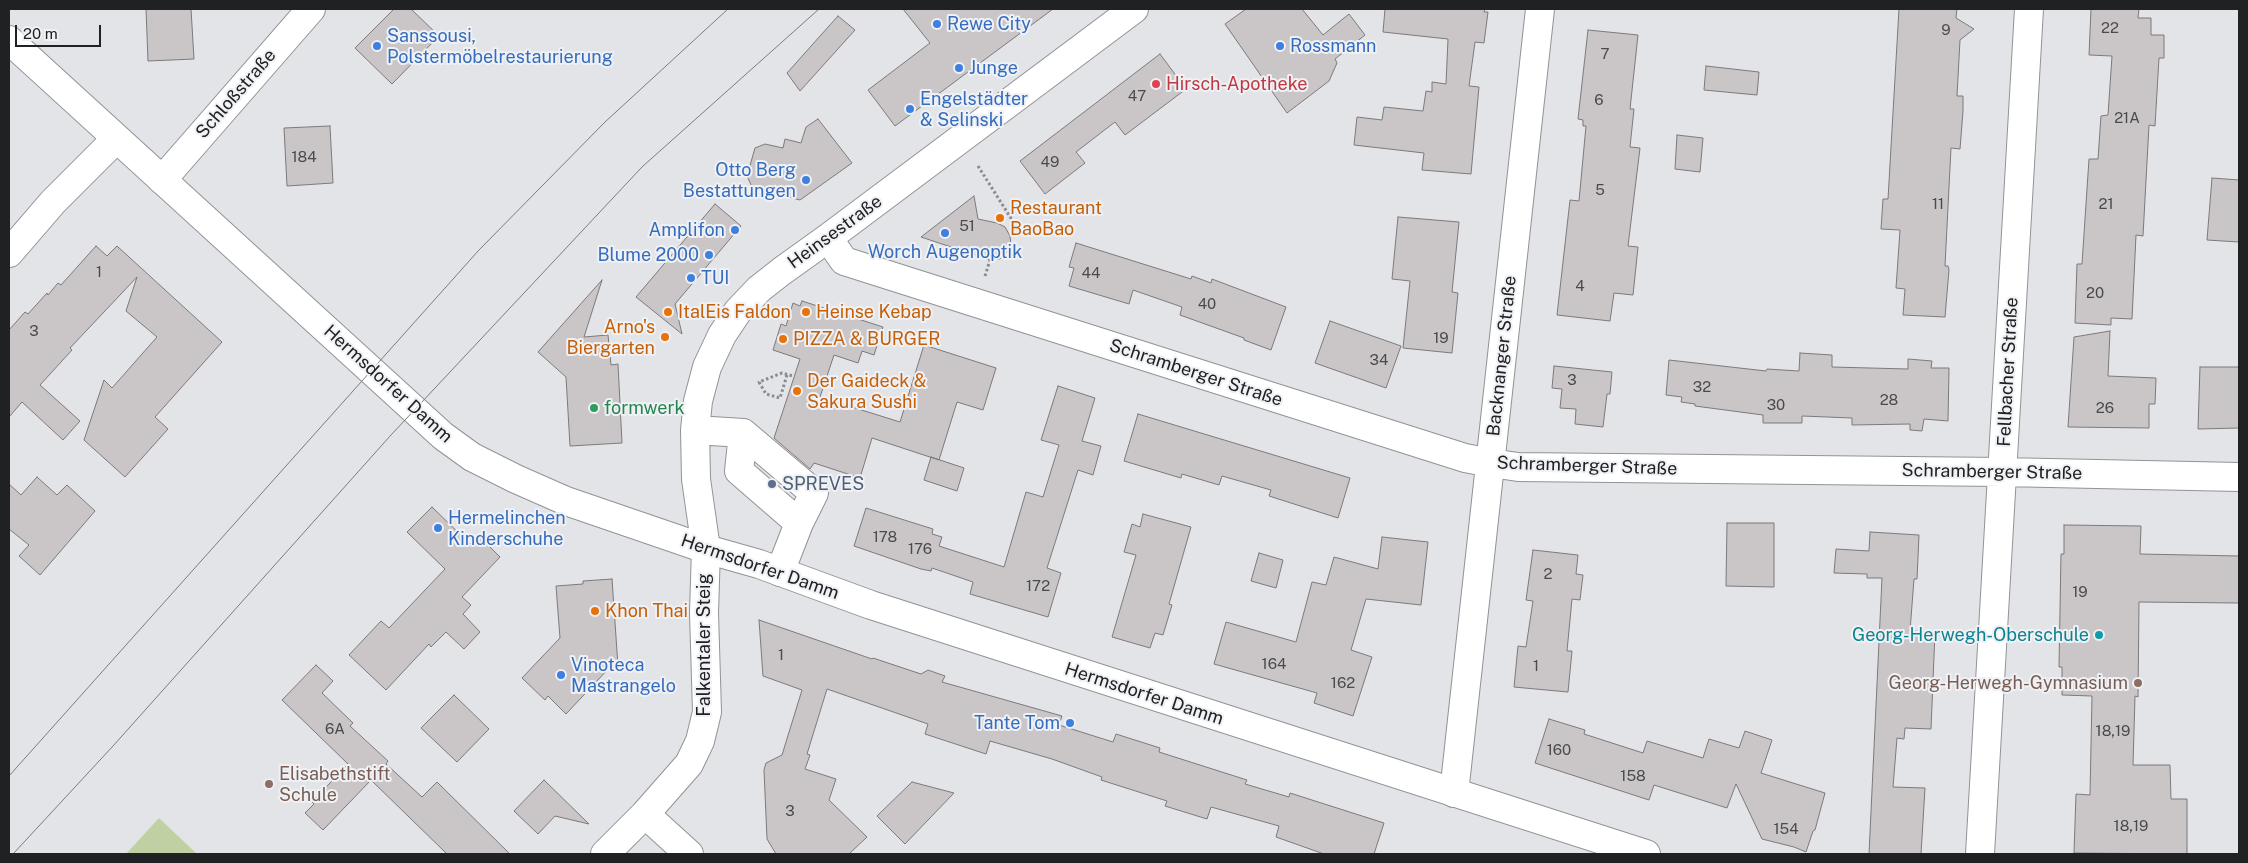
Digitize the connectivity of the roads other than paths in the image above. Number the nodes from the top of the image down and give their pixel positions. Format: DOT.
graph roads {
  1 [pos="311,9"];
  2 [pos="1134,9"];
  3 [pos="1540,9"];
  4 [pos="2029,9"];
  5 [pos="9,40"];
  6 [pos="116,139"];
  7 [pos="162,180"];
  8 [pos="828,238"];
  9 [pos="9,253"];
  10 [pos="696,430"];
  11 [pos="1490,463"];
  12 [pos="2002,472"];
  13 [pos="2239,477"];
  14 [pos="706,549"];
  15 [pos="780,572"];
  16 [pos="1454,793"];
  17 [pos="645,814"];
  18 [pos="605,854"];
  19 [pos="688,854"];
  20 [pos="1646,854"];
  21 [pos="1980,854"];
  1 -- 7 [label="street, Schloßstraße"];
  2 -- 8 [label="street, Heinsestraße"];
  3 -- 11 [label="street, Backnanger Straße"];
  4 -- 12 [label="street, Fellbacher Straße"];
  5 -- 6 [label="street, Hermsdorfer Damm"];
  6 -- 7 [label="street, Hermsdorfer Damm"];
  6 -- 9 [label="street"];
  7 -- 14 [label="street, Hermsdorfer Damm"];
  8 -- 10 [label="street, Heinsestraße"];
  8 -- 11 [label="street, Schramberger Straße"];
  10 -- 14 [label="street, Heinsestraße"];
  10 -- 15 [label="street"];
  11 -- 12 [label="street, Schramberger Straße"];
  11 -- 16 [label="street, Backnanger Straße"];
  12 -- 13 [label="street, Schramberger Straße"];
  12 -- 21 [label="street, Fellbacher Straße"];
  14 -- 15 [label="street, Hermsdorfer Damm"];
  14 -- 17 [label="street, Falkentaler Steig"];
  15 -- 16 [label="street, Hermsdorfer Damm"];
  16 -- 20 [label="street, Hermsdorfer Damm"];
  17 -- 18 [label="street, Falkentaler Steig"];
  17 -- 19 [label="street"];
}
